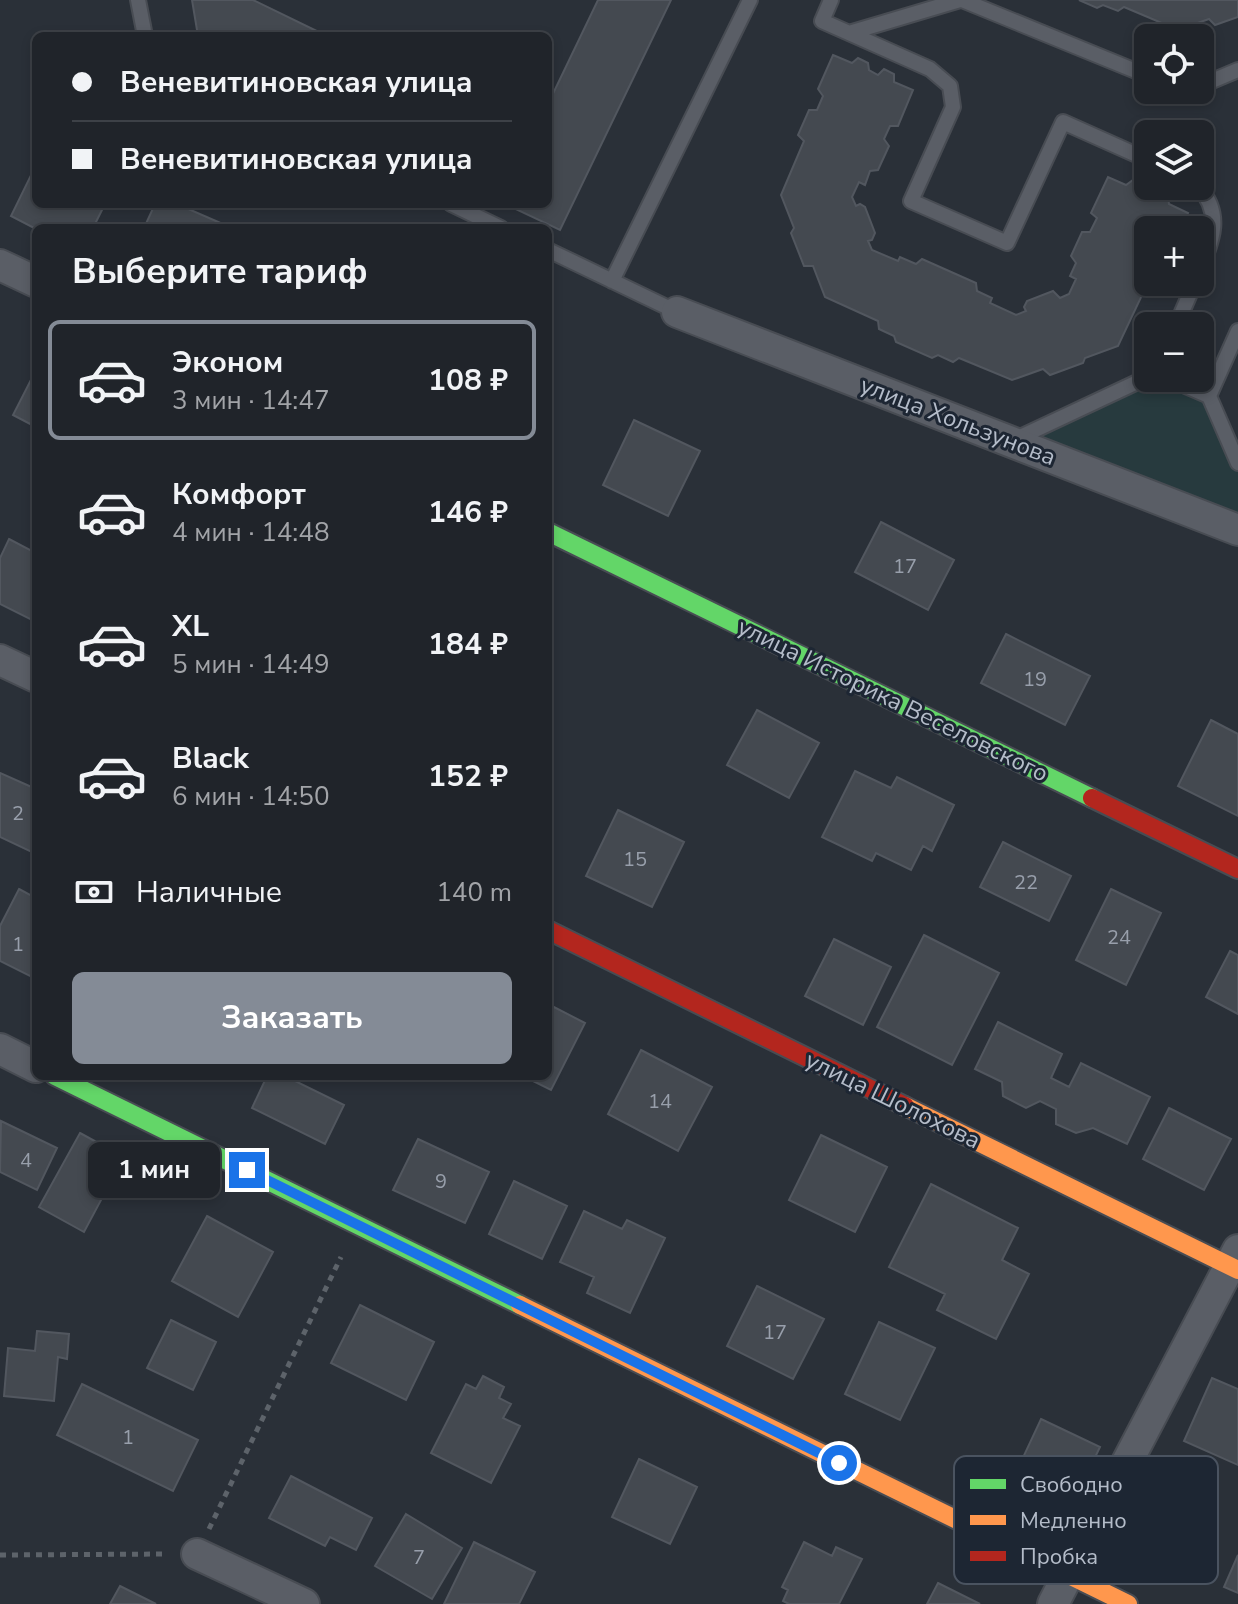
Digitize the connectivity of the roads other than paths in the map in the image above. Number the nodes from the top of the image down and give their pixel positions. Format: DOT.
graph roads {
  1 [pos="138,0"];
  2 [pos="750,0"];
  3 [pos="831,0"];
  4 [pos="961,0"];
  5 [pos="144,32"];
  6 [pos="849,33"];
  7 [pos="1134,70"];
  8 [pos="1238,70"];
  9 [pos="1214,80"];
  10 [pos="1134,154"];
  11 [pos="1208,200"];
  12 [pos="459,208"];
  13 [pos="493,224"];
  14 [pos="1214,225"];
  15 [pos="552,252"];
  16 [pos="0,265"];
  17 [pos="32,280"];
  18 [pos="612,281"];
  19 [pos="677,312"];
  20 [pos="1238,331"];
  21 [pos="1134,383"];
  22 [pos="1200,392"];
  23 [pos="1209,396"];
  24 [pos="1010,441"];
  25 [pos="1238,463"];
  26 [pos="1238,530"];
  27 [pos="552,534"];
  28 [pos="0,660"];
  29 [pos="32,675"];
  30 [pos="1238,869"];
  31 [pos="552,932"];
  32 [pos="0,1049"];
  33 [pos="32,1065"];
  34 [pos="63,1080"];
  35 [pos="1235,1262"];
  36 [pos="1130,1456"];
  37 [pos="954,1520"];
  38 [pos="197,1554"];
  39 [pos="1062,1584"];
  40 [pos="1085,1584"];
  41 [pos="304,1604"];
  42 [pos="1053,1604"];
  43 [pos="1128,1604"];
  1 -- 5 [label="lane"];
  2 -- 18 [label="lane"];
  3 -- 6 [label="lane"];
  4 -- 6 [label="lane"];
  4 -- 7 [label="lane"];
  6 -- 10 [label="lane"];
  8 -- 9 [label="lane"];
  11 -- 14 [label="lane"];
  12 -- 13 [label="lane"];
  15 -- 18 [label="lane"];
  16 -- 17 [label="street"];
  18 -- 19 [label="lane"];
  19 -- 24 [label="street, улица Хользунова"];
  20 -- 23 [label="lane"];
  21 -- 24 [label="lane"];
  22 -- 23 [label="lane"];
  23 -- 25 [label="lane"];
  24 -- 26 [label="street, улица Хользунова"];
  27 -- 30 [label="street, улица Историка Веселовского"];
  28 -- 29 [label="street"];
  31 -- 35 [label="street, улица Шолохова"];
  32 -- 33 [label="street"];
  34 -- 37 [label="street"];
  35 -- 36 [label="street"];
  38 -- 41 [label="street"];
  39 -- 42 [label="street"];
  40 -- 43 [label="street"];
}
